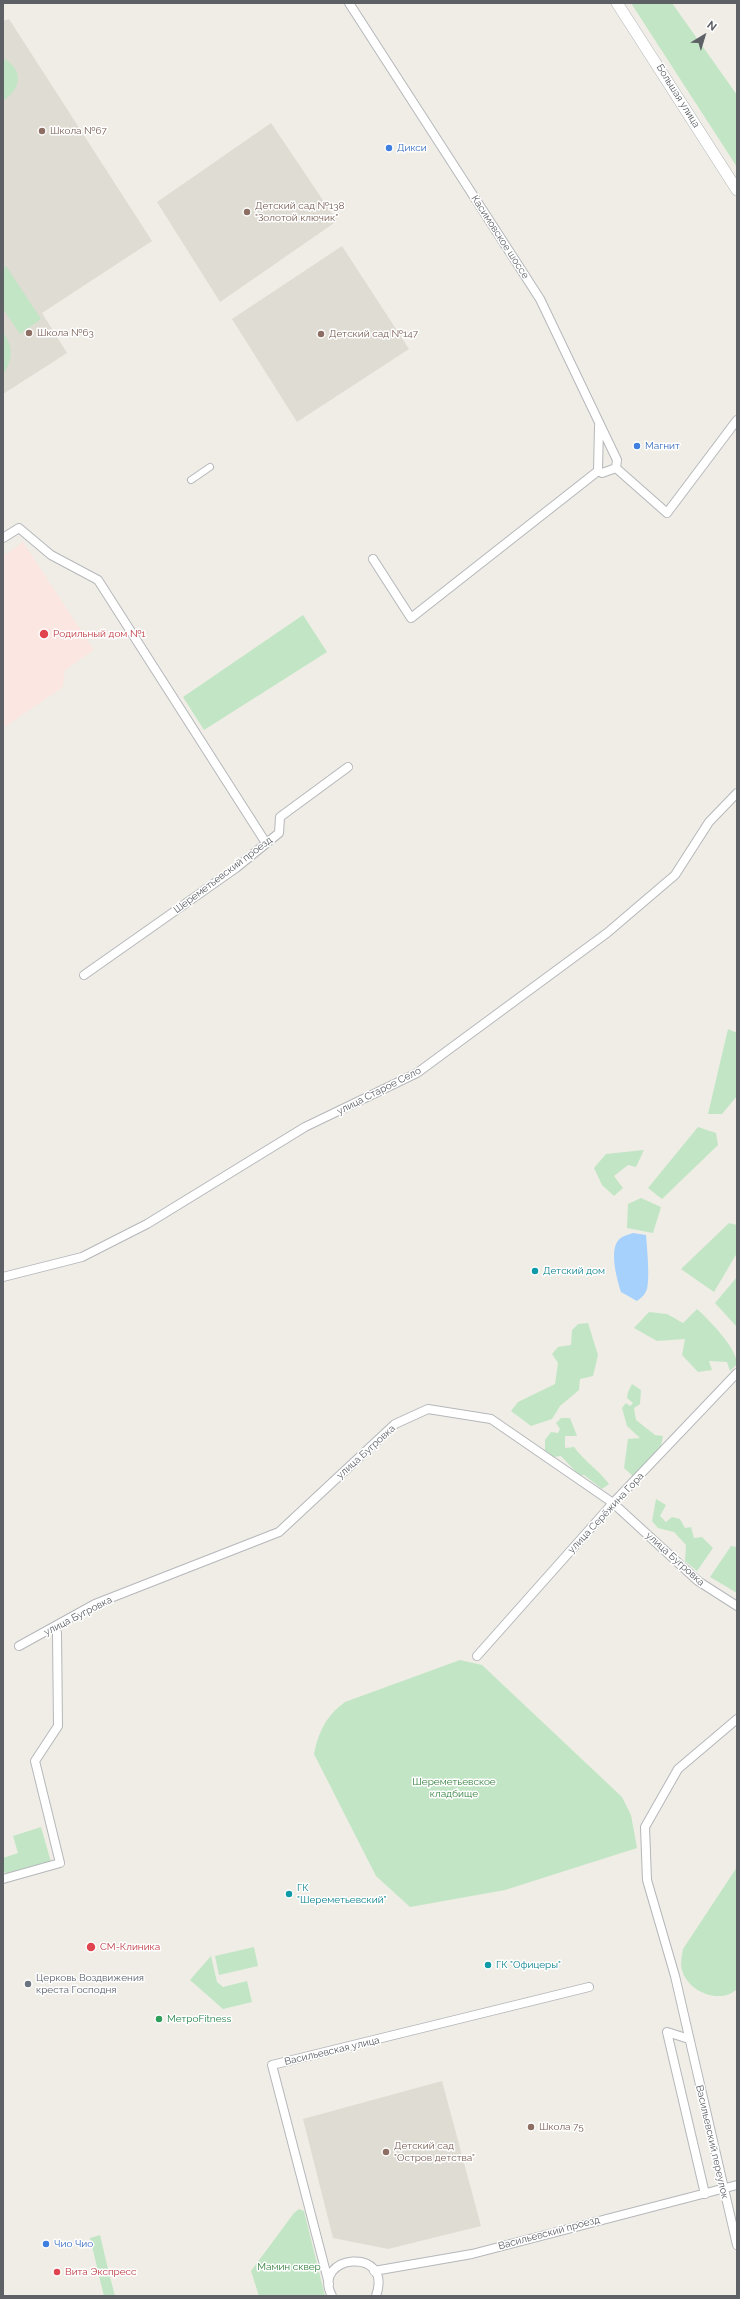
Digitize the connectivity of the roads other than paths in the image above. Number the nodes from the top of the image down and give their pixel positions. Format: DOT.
graph roads {
  1 [pos="349,3"];
  2 [pos="617,3"];
  3 [pos="737,190"];
  4 [pos="737,420"];
  5 [pos="599,424"];
  6 [pos="210,467"];
  7 [pos="616,468"];
  8 [pos="598,471"];
  9 [pos="191,480"];
  10 [pos="3,538"];
  11 [pos="373,559"];
  12 [pos="348,767"];
  13 [pos="737,794"];
  14 [pos="266,843"];
  15 [pos="84,975"];
  16 [pos="3,1278"];
  17 [pos="737,1372"];
  18 [pos="613,1502"];
  19 [pos="737,1606"];
  20 [pos="57,1633"];
  21 [pos="19,1646"];
  22 [pos="477,1656"];
  23 [pos="737,1719"];
  24 [pos="3,1879"];
  25 [pos="589,1987"];
  26 [pos="689,2039"];
  27 [pos="737,2185"];
  28 [pos="723,2189"];
  29 [pos="705,2194"];
  30 [pos="737,2245"];
  31 [pos="374,2271"];
  32 [pos="329,2284"];
  33 [pos="332,2296"];
  34 [pos="376,2296"];
  1 -- 5 [label="street, Касимовское шоссе"];
  2 -- 3 [label="street, Большая улица"];
  4 -- 7 [label="street"];
  5 -- 7 [label="street, Касимовское шоссе"];
  5 -- 8 [label="street"];
  6 -- 9 [label="street"];
  7 -- 8 [label="street"];
  8 -- 11 [label="street"];
  10 -- 14 [label="street"];
  12 -- 14 [label="street, Шереметьевский проезд"];
  13 -- 16 [label="street, улица Старое Село"];
  14 -- 15 [label="street, Шереметьевский проезд"];
  17 -- 18 [label="street, улица Серёжина Гора"];
  18 -- 19 [label="street, улица Бугровка"];
  18 -- 21 [label="street, улица Бугровка"];
  18 -- 22 [label="street, улица Серёжина Гора"];
  20 -- 24 [label="street"];
  23 -- 26 [label="street, Васильевский переулок"];
  25 -- 32 [label="street, Васильевская улица"];
  26 -- 28 [label="street, Васильевский переулок"];
  26 -- 29 [label="street"];
  27 -- 28 [label="street, Васильевский проезд"];
  28 -- 29 [label="street, Васильевский проезд"];
  28 -- 30 [label="street, Васильевский переулок"];
  29 -- 31 [label="street, Васильевский проезд"];
  31 -- 32 [label="street"];
  31 -- 34 [label="street"];
  32 -- 33 [label="street"];
}
